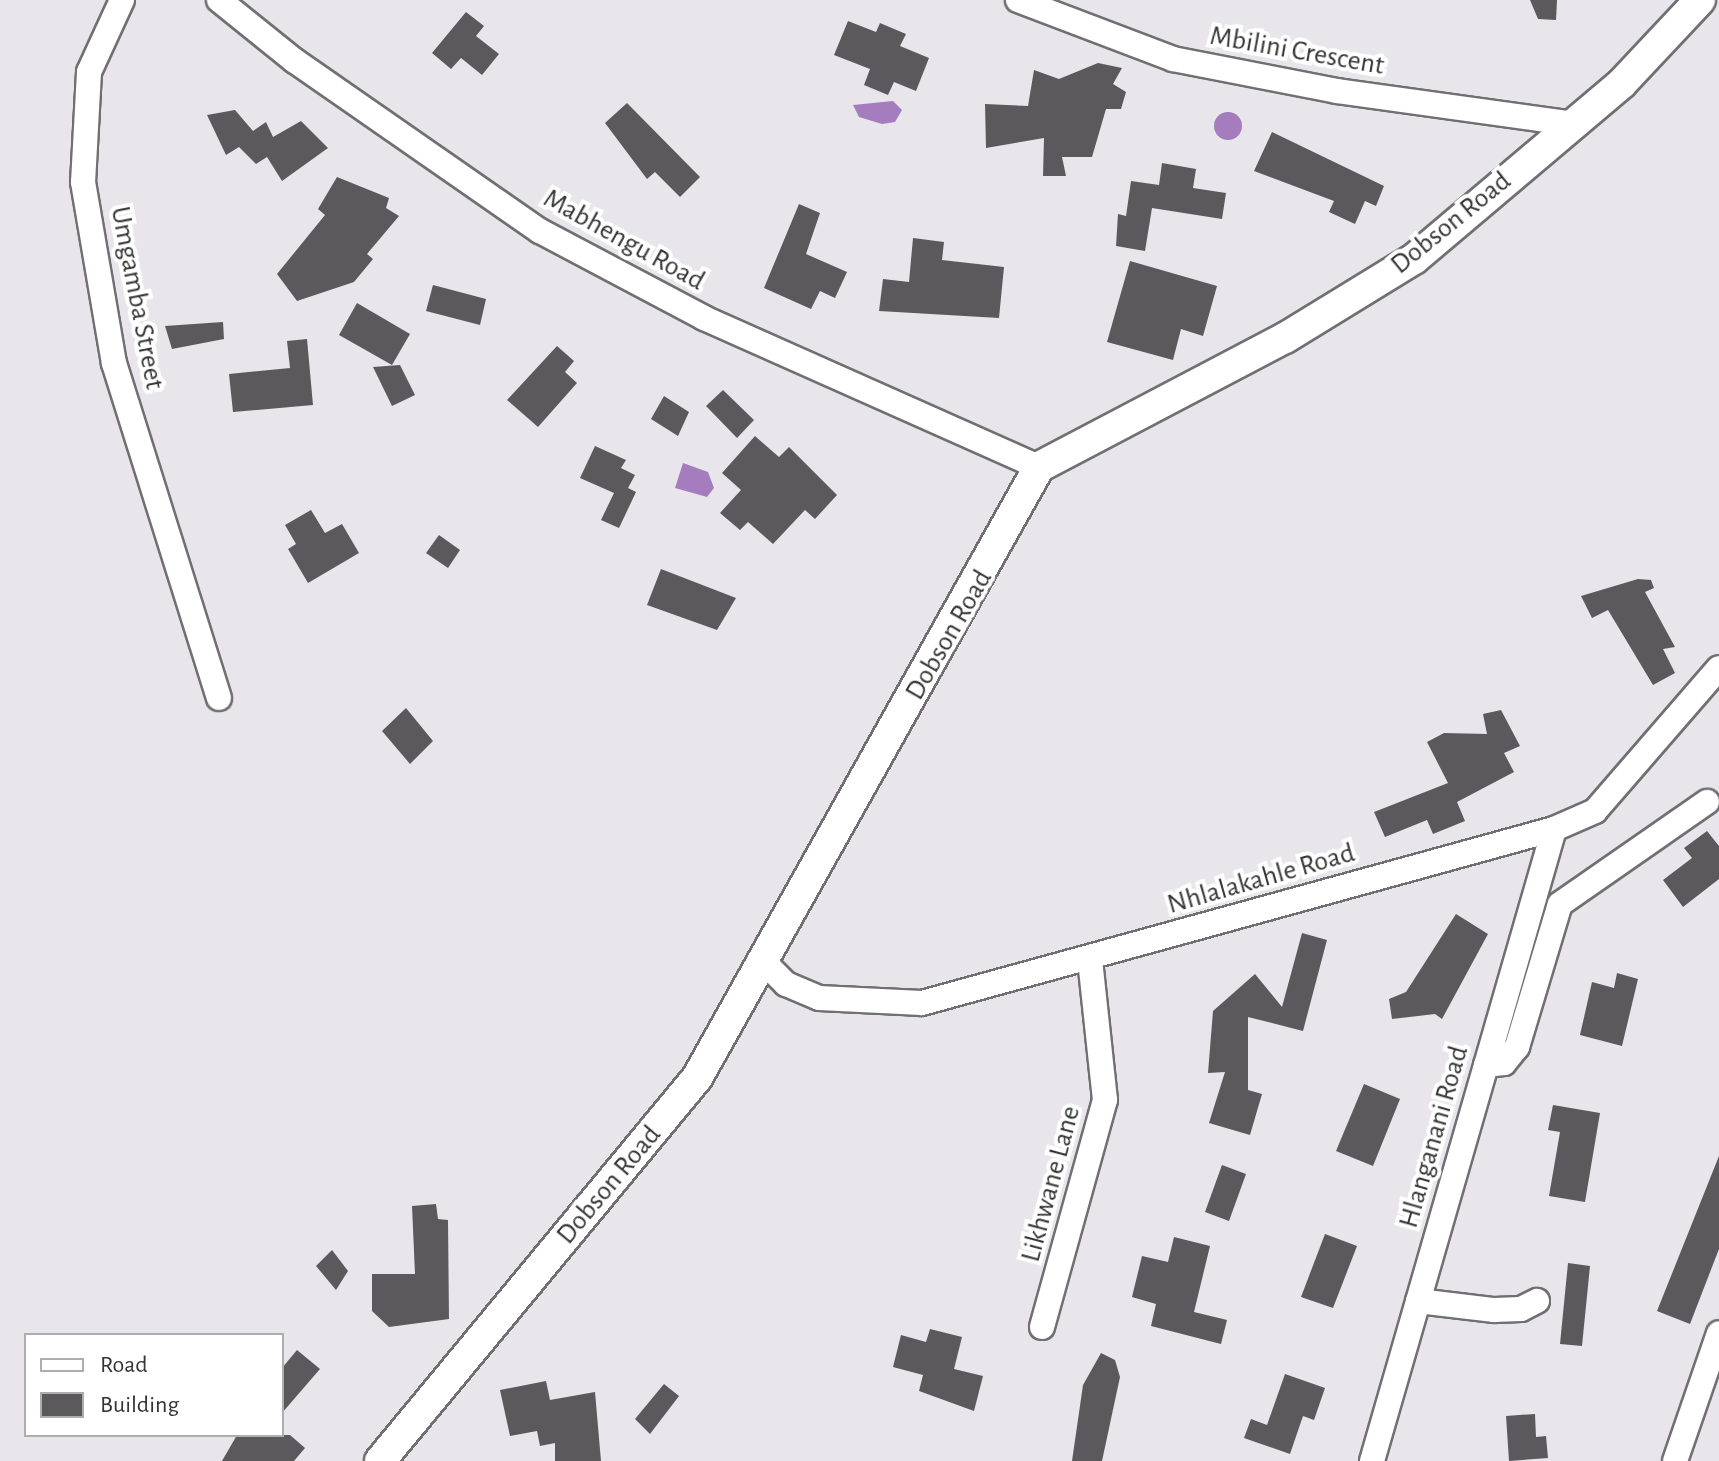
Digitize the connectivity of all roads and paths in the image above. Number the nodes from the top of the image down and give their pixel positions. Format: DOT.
graph roads {
  1 [pos="122,0"];
  2 [pos="219,0"];
  3 [pos="1018,0"];
  4 [pos="1700,0"];
  5 [pos="1575,124"];
  6 [pos="1039,467"];
  7 [pos="1719,668"];
  8 [pos="219,698"];
  9 [pos="1707,802"];
  10 [pos="1554,829"];
  11 [pos="1090,959"];
  12 [pos="764,962"];
  13 [pos="1486,1065"];
  14 [pos="1418,1301"];
  15 [pos="1537,1301"];
  16 [pos="1042,1327"];
  17 [pos="1719,1333"];
  18 [pos="380,1461"];
  19 [pos="1372,1461"];
  20 [pos="1675,1461"];
  1 -- 8 [label="street, Umgamba Street"];
  2 -- 6 [label="street, Mabhengu Road"];
  3 -- 5 [label="street, Mbilini Crescent"];
  4 -- 5 [label="street, Dobson Road"];
  5 -- 6 [label="street, Dobson Road"];
  6 -- 12 [label="street, Dobson Road"];
  7 -- 10 [label="street, Nhlalakahle Road"];
  9 -- 13 [label="street"];
  10 -- 11 [label="street, Nhlalakahle Road"];
  10 -- 13 [label="street, Hlanganani Road"];
  11 -- 12 [label="street, Nhlalakahle Road"];
  11 -- 16 [label="street, Likhwane Lane"];
  12 -- 18 [label="street, Dobson Road"];
  13 -- 14 [label="street, Hlanganani Road"];
  14 -- 15 [label="street"];
  14 -- 19 [label="street, Hlanganani Road"];
  17 -- 20 [label="street"];
}
